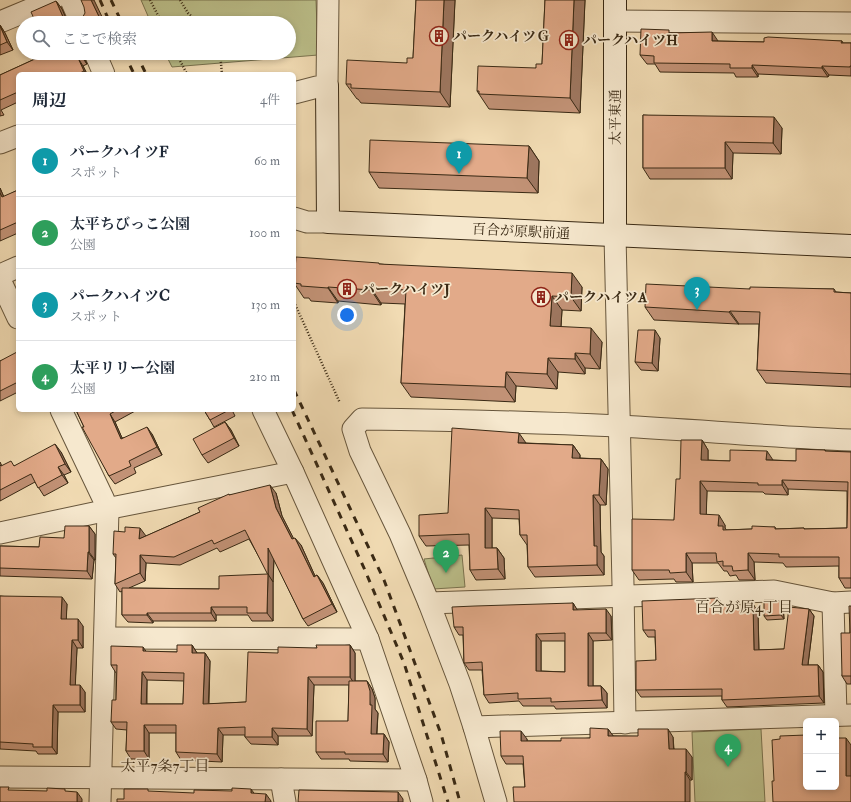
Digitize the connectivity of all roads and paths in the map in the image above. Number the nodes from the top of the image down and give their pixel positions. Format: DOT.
graph roads {
  1 [pos="53,0"];
  2 [pos="71,0"];
  3 [pos="150,0"];
  4 [pos="180,0"];
  5 [pos="328,0"];
  6 [pos="615,10"];
  7 [pos="78,16"];
  8 [pos="158,16"];
  9 [pos="191,16"];
  10 [pos="0,22"];
  11 [pos="851,23"];
  12 [pos="97,60"];
  13 [pos="180,60"];
  14 [pos="221,60"];
  15 [pos="103,72"];
  16 [pos="186,72"];
  17 [pos="222,72"];
  18 [pos="328,86"];
  19 [pos="296,92"];
  20 [pos="16,137"];
  21 [pos="0,143"];
  22 [pos="296,219"];
  23 [pos="328,222"];
  24 [pos="615,235"];
  25 [pos="851,246"];
  26 [pos="16,268"];
  27 [pos="0,275"];
  28 [pos="0,280"];
  29 [pos="296,306"];
  30 [pos="16,314"];
  31 [pos="340,403"];
  32 [pos="62,412"];
  33 [pos="264,412"];
  34 [pos="620,426"];
  35 [pos="851,440"];
  36 [pos="293,472"];
  37 [pos="108,510"];
  38 [pos="0,533"];
  39 [pos="624,596"];
  40 [pos="842,602"];
  41 [pos="429,603"];
  42 [pos="105,638"];
  43 [pos="368,639"];
  44 [pos="843,715"];
  45 [pos="625,723"];
  46 [pos="474,727"];
  47 [pos="0,777"];
  48 [pos="101,778"];
  49 [pos="281,779"];
  50 [pos="416,780"];
  51 [pos="100,802"];
  52 [pos="285,802"];
  53 [pos="422,802"];
  54 [pos="496,802"];
  1 -- 10 [label="street"];
  2 -- 7 [label="street"];
  3 -- 8 [label="path"];
  4 -- 9 [label="path"];
  5 -- 18 [label="street"];
  6 -- 11 [label="street"];
  6 -- 24 [label="street, 太平東通"];
  12 -- 15 [label="street"];
  13 -- 16 [label="path"];
  14 -- 17 [label="path"];
  18 -- 19 [label="street"];
  18 -- 23 [label="street"];
  20 -- 21 [label="street"];
  22 -- 23 [label="street"];
  23 -- 24 [label="street, 百合が原駅前通"];
  24 -- 25 [label="street, 百合が原駅前通"];
  24 -- 34 [label="street"];
  26 -- 27 [label="street"];
  28 -- 30 [label="street"];
  29 -- 31 [label="path"];
  32 -- 37 [label="street"];
  33 -- 36 [label="street"];
  34 -- 35 [label="street"];
  34 -- 39 [label="street"];
  34 -- 41 [label="street"];
  36 -- 37 [label="street"];
  36 -- 43 [label="street"];
  37 -- 38 [label="street"];
  37 -- 42 [label="street"];
  39 -- 40 [label="street"];
  39 -- 41 [label="street"];
  39 -- 45 [label="street"];
  40 -- 44 [label="street"];
  41 -- 46 [label="street"];
  42 -- 43 [label="street"];
  42 -- 48 [label="street"];
  43 -- 50 [label="street"];
  44 -- 45 [label="street"];
  45 -- 46 [label="street"];
  46 -- 54 [label="street"];
  47 -- 48 [label="street"];
  48 -- 49 [label="street"];
  48 -- 51 [label="street"];
  49 -- 50 [label="street"];
  49 -- 52 [label="street"];
  50 -- 53 [label="street"];
}
